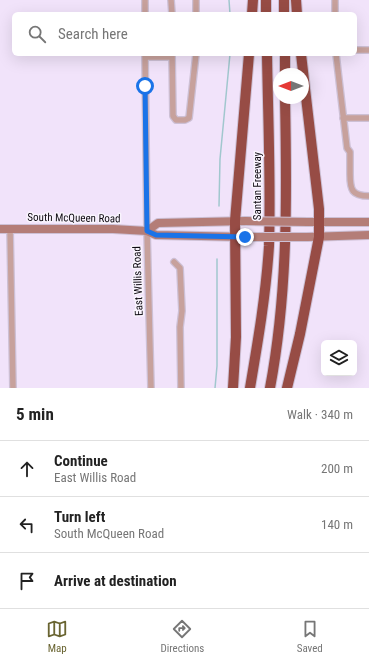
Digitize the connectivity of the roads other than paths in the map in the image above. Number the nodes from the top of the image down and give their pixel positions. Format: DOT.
graph roads {
  1 [pos="145,0"];
  2 [pos="171,0"];
  3 [pos="196,0"];
  4 [pos="253,0"];
  5 [pos="266,0"];
  6 [pos="284,0"];
  7 [pos="296,0"];
  8 [pos="335,0"];
  9 [pos="145,12"];
  10 [pos="172,12"];
  11 [pos="196,12"];
  12 [pos="252,12"];
  13 [pos="266,12"];
  14 [pos="284,12"];
  15 [pos="297,12"];
  16 [pos="335,12"];
  17 [pos="357,50"];
  18 [pos="369,50"];
  19 [pos="145,56"];
  20 [pos="172,56"];
  21 [pos="196,56"];
  22 [pos="249,56"];
  23 [pos="267,56"];
  24 [pos="285,56"];
  25 [pos="301,56"];
  26 [pos="336,56"];
  27 [pos="285,68"];
  28 [pos="285,104"];
  29 [pos="343,118"];
  30 [pos="369,118"];
  31 [pos="369,196"];
  32 [pos="235,221"];
  33 [pos="319,222"];
  34 [pos="369,222"];
  35 [pos="10,228"];
  36 [pos="0,229"];
  37 [pos="147,231"];
  38 [pos="369,235"];
  39 [pos="319,237"];
  40 [pos="234,238"];
  41 [pos="174,262"];
  42 [pos="13,388"];
  43 [pos="151,388"];
  44 [pos="181,388"];
  45 [pos="232,388"];
  46 [pos="250,388"];
  47 [pos="270,388"];
  48 [pos="287,388"];
  1 -- 9 [label="street"];
  2 -- 10 [label="street"];
  3 -- 11 [label="street"];
  4 -- 12 [label="highway"];
  5 -- 13 [label="highway"];
  6 -- 14 [label="highway"];
  7 -- 15 [label="highway"];
  8 -- 16 [label="street"];
  17 -- 18 [label="street"];
  19 -- 37 [label="street, East Willis Road"];
  20 -- 21 [label="street"];
  22 -- 32 [label="highway"];
  23 -- 46 [label="highway, Santan Freeway"];
  24 -- 27 [label="highway"];
  25 -- 33 [label="highway"];
  26 -- 29 [label="street"];
  28 -- 47 [label="highway"];
  29 -- 30 [label="street"];
  29 -- 31 [label="street"];
  32 -- 33 [label="main road, South McQueen Road, bridge"];
  32 -- 37 [label="main road, South McQueen Road"];
  32 -- 40 [label="highway"];
  33 -- 34 [label="main road, South McQueen Road"];
  33 -- 39 [label="highway"];
  35 -- 36 [label="main road, South McQueen Road"];
  35 -- 37 [label="main road, South McQueen Road"];
  35 -- 42 [label="street"];
  37 -- 40 [label="main road, South McQueen Road"];
  37 -- 43 [label="street, East Willis Road"];
  38 -- 39 [label="main road, South McQueen Road"];
  39 -- 40 [label="main road, South McQueen Road, bridge"];
  39 -- 48 [label="highway"];
  40 -- 45 [label="highway"];
  41 -- 44 [label="street"];
}
